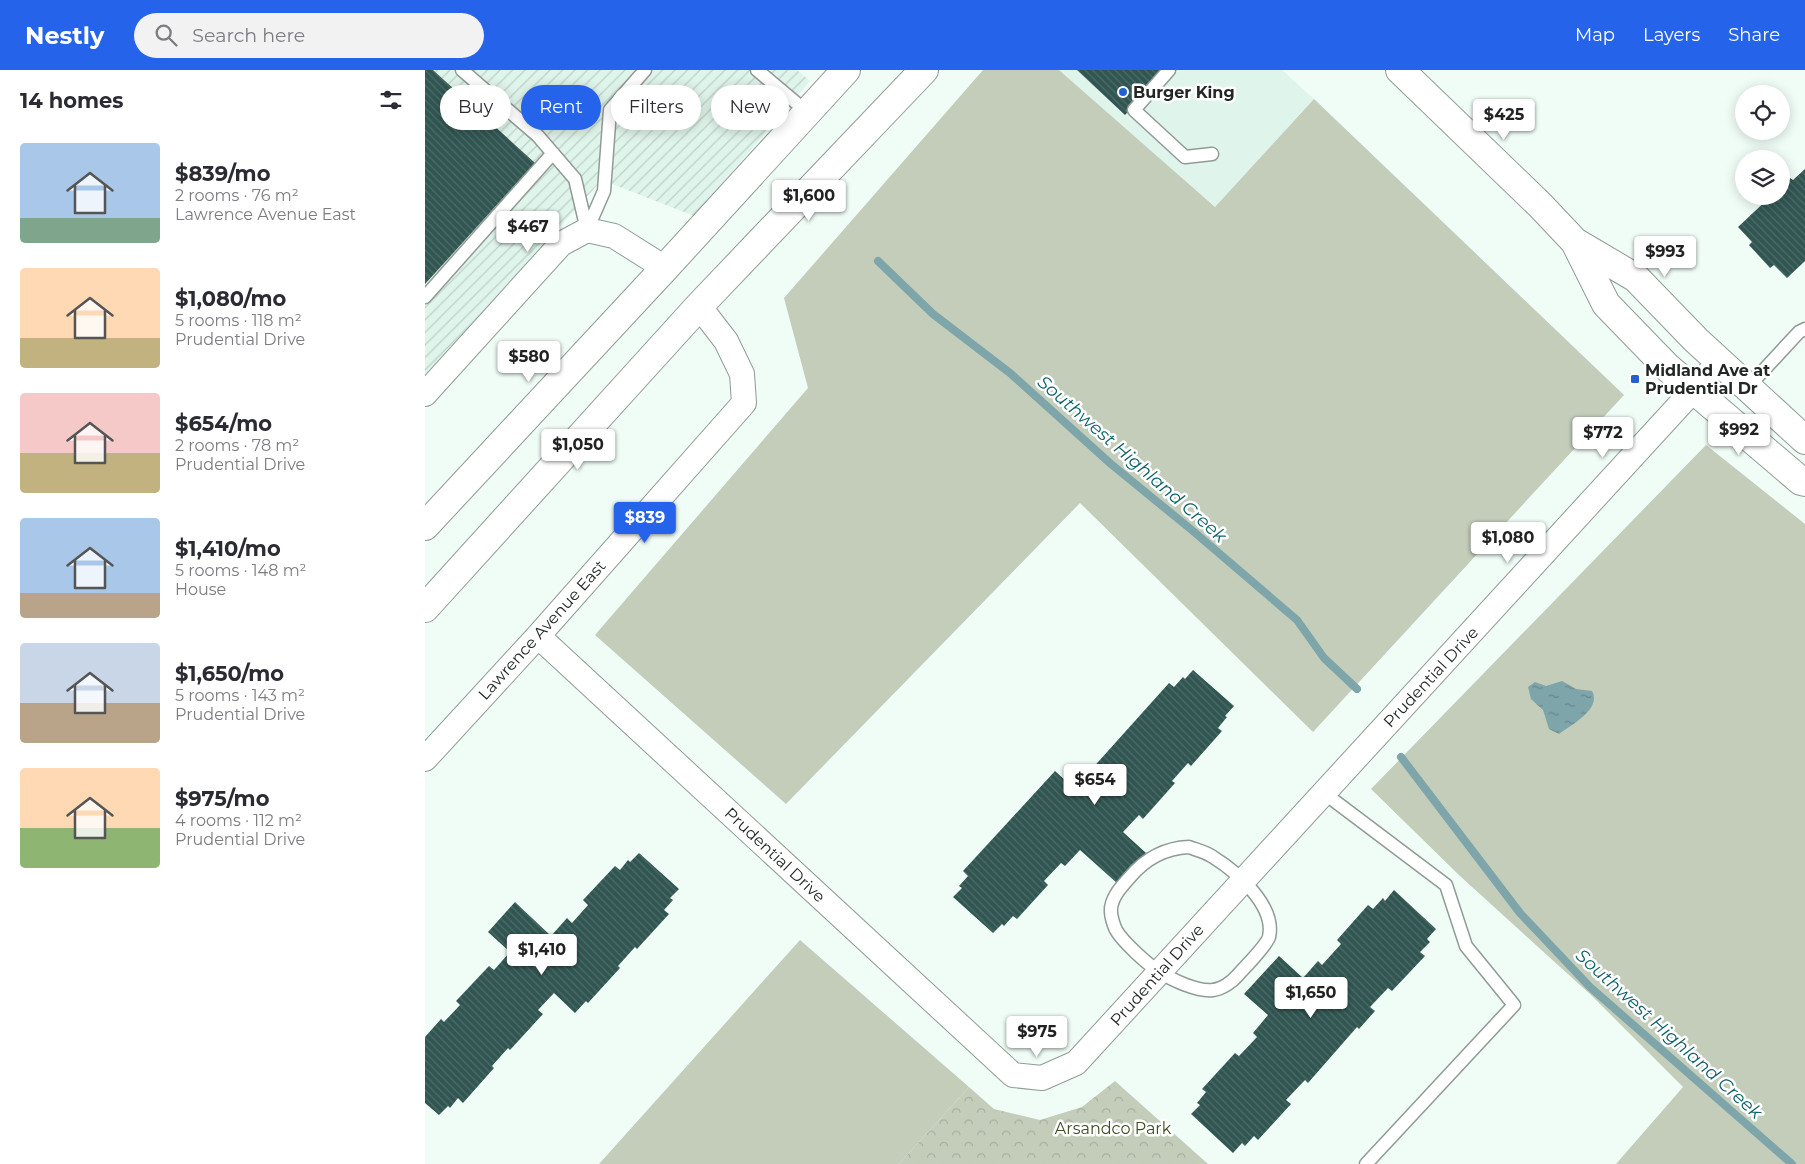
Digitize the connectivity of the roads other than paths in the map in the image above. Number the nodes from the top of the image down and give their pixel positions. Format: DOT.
graph roads {
  1 [pos="462,70"];
  2 [pos="645,70"];
  3 [pos="757,70"];
  4 [pos="846,70"];
  5 [pos="924,70"];
  6 [pos="1169,70"];
  7 [pos="1400,70"];
  8 [pos="807,112"];
  9 [pos="553,153"];
  10 [pos="1212,154"];
  11 [pos="587,230"];
  12 [pos="1575,242"];
  13 [pos="665,268"];
  14 [pos="425,297"];
  15 [pos="699,306"];
  16 [pos="1805,329"];
  17 [pos="1719,361"];
  18 [pos="1748,387"];
  19 [pos="427,388"];
  20 [pos="1694,389"];
  21 [pos="1805,440"];
  22 [pos="1805,482"];
  23 [pos="425,526"];
  24 [pos="425,608"];
  25 [pos="538,636"];
  26 [pos="425,759"];
  27 [pos="1324,793"];
  28 [pos="1243,881"];
  29 [pos="1159,972"];
  30 [pos="1366,1164"];
  1 -- 9 [label="lane"];
  2 -- 11 [label="lane"];
  3 -- 8 [label="lane"];
  4 -- 8 [label="main road"];
  5 -- 15 [label="main road"];
  6 -- 10 [label="lane"];
  7 -- 12 [label="main road"];
  8 -- 13 [label="main road"];
  9 -- 11 [label="lane"];
  9 -- 14 [label="lane"];
  11 -- 13 [label="street"];
  11 -- 19 [label="street"];
  12 -- 17 [label="main road"];
  12 -- 20 [label="main road"];
  13 -- 23 [label="main road"];
  15 -- 24 [label="main road"];
  15 -- 25 [label="street, Lawrence Avenue East"];
  16 -- 18 [label="lane"];
  17 -- 18 [label="main road"];
  17 -- 20 [label="street, Prudential Drive"];
  18 -- 21 [label="main road"];
  20 -- 22 [label="main road"];
  20 -- 27 [label="street, Prudential Drive"];
  25 -- 26 [label="street, Lawrence Avenue East"];
  25 -- 29 [label="street, Prudential Drive"];
  27 -- 28 [label="street, Prudential Drive"];
  27 -- 30 [label="lane"];
  28 -- 29 [label="street, Prudential Drive"];
  28 -- 29 [label="lane"];
  28 -- 29 [label="lane"];
}
